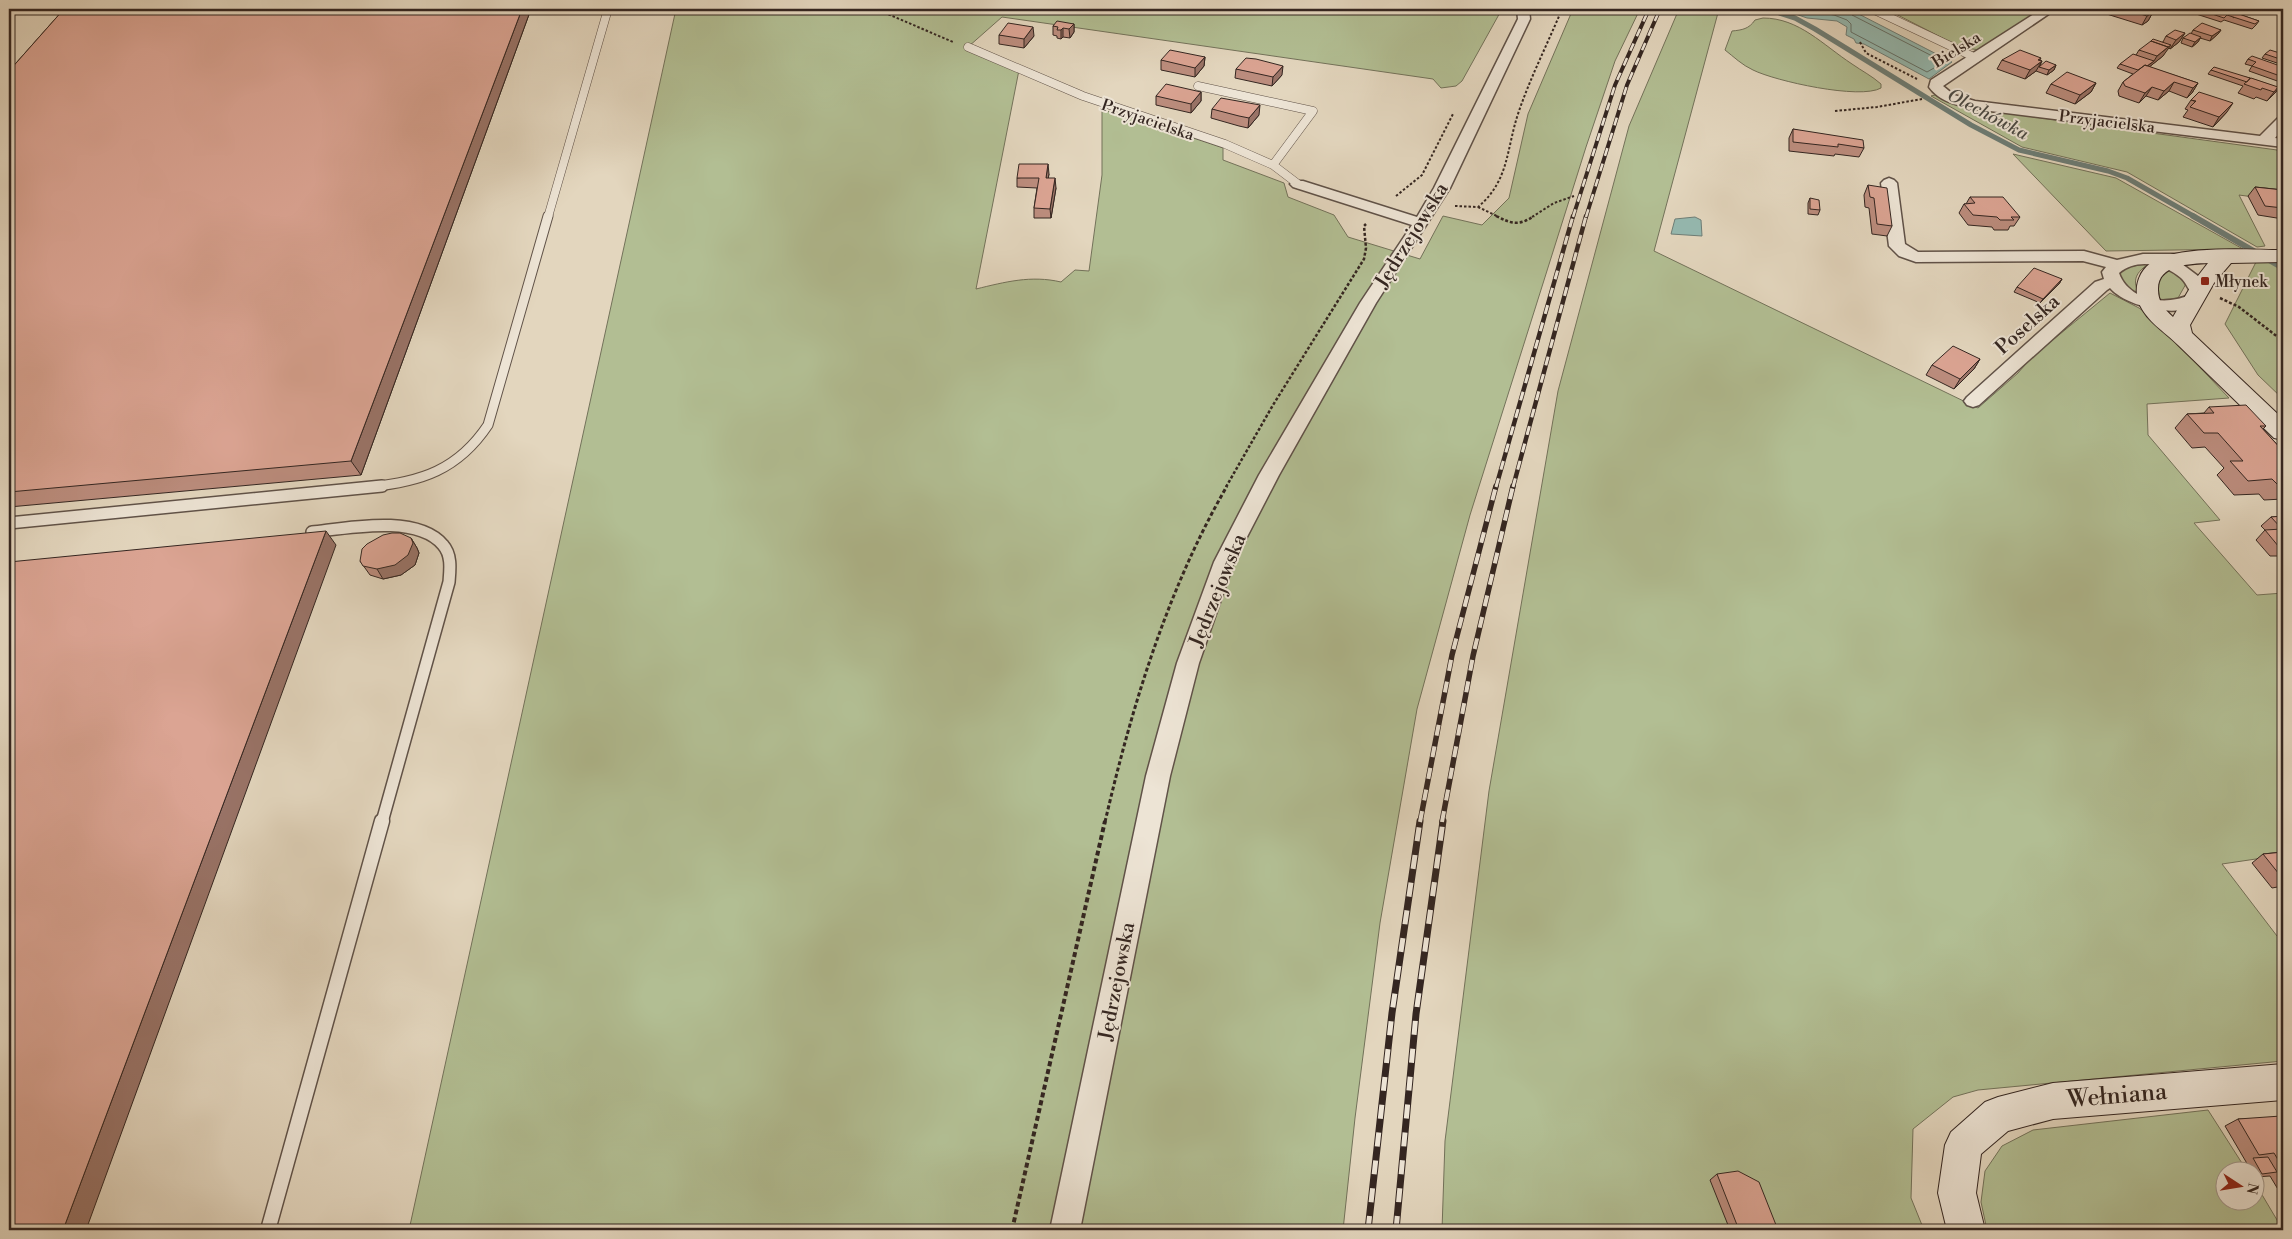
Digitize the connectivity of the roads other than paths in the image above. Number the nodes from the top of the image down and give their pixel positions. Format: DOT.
graph roads {
  1 [pos="608,9"];
  2 [pos="1523,9"];
  3 [pos="1872,9"];
  4 [pos="2050,9"];
  5 [pos="968,47"];
  6 [pos="1976,58"];
  7 [pos="1198,86"];
  8 [pos="1936,88"];
  9 [pos="2283,121"];
  10 [pos="2263,141"];
  11 [pos="2283,143"];
  12 [pos="1273,165"];
  13 [pos="1889,182"];
  14 [pos="1298,184"];
  15 [pos="1422,223"];
  16 [pos="2283,256"];
  17 [pos="2224,258"];
  18 [pos="2168,261"];
  19 [pos="2116,265"];
  20 [pos="2112,282"];
  21 [pos="2197,295"];
  22 [pos="2150,304"];
  23 [pos="2180,335"];
  24 [pos="1973,401"];
  25 [pos="2283,432"];
  26 [pos="9,523"];
  27 [pos="302,533"];
  28 [pos="2283,1082"];
  29 [pos="268,1230"];
  30 [pos="1065,1230"];
  31 [pos="1966,1230"];
  1 -- 26 [label="lane"];
  2 -- 15 [label="street, Jędrzejowska"];
  3 -- 6 [label="lane"];
  4 -- 6 [label="street, Bielska"];
  5 -- 12 [label="lane, Przyjacielska"];
  6 -- 8 [label="street, Bielska"];
  7 -- 12 [label="lane"];
  8 -- 10 [label="street, Przyjacielska"];
  9 -- 10 [label="street"];
  10 -- 11 [label="street, Przyjacielska"];
  12 -- 14 [label="lane, Przyjacielska"];
  13 -- 19 [label="street"];
  14 -- 15 [label="street, Przyjacielska"];
  15 -- 30 [label="street, Jędrzejowska"];
  16 -- 17 [label="street"];
  17 -- 18 [label="street"];
  17 -- 21 [label="street"];
  18 -- 19 [label="street"];
  18 -- 21 [label="street"];
  18 -- 22 [label="street"];
  19 -- 20 [label="street"];
  20 -- 22 [label="street"];
  20 -- 24 [label="street, Poselska"];
  21 -- 22 [label="street"];
  21 -- 23 [label="street"];
  22 -- 23 [label="street"];
  23 -- 25 [label="street"];
  27 -- 29 [label="lane"];
  28 -- 31 [label="street, Wełniana"];
}
